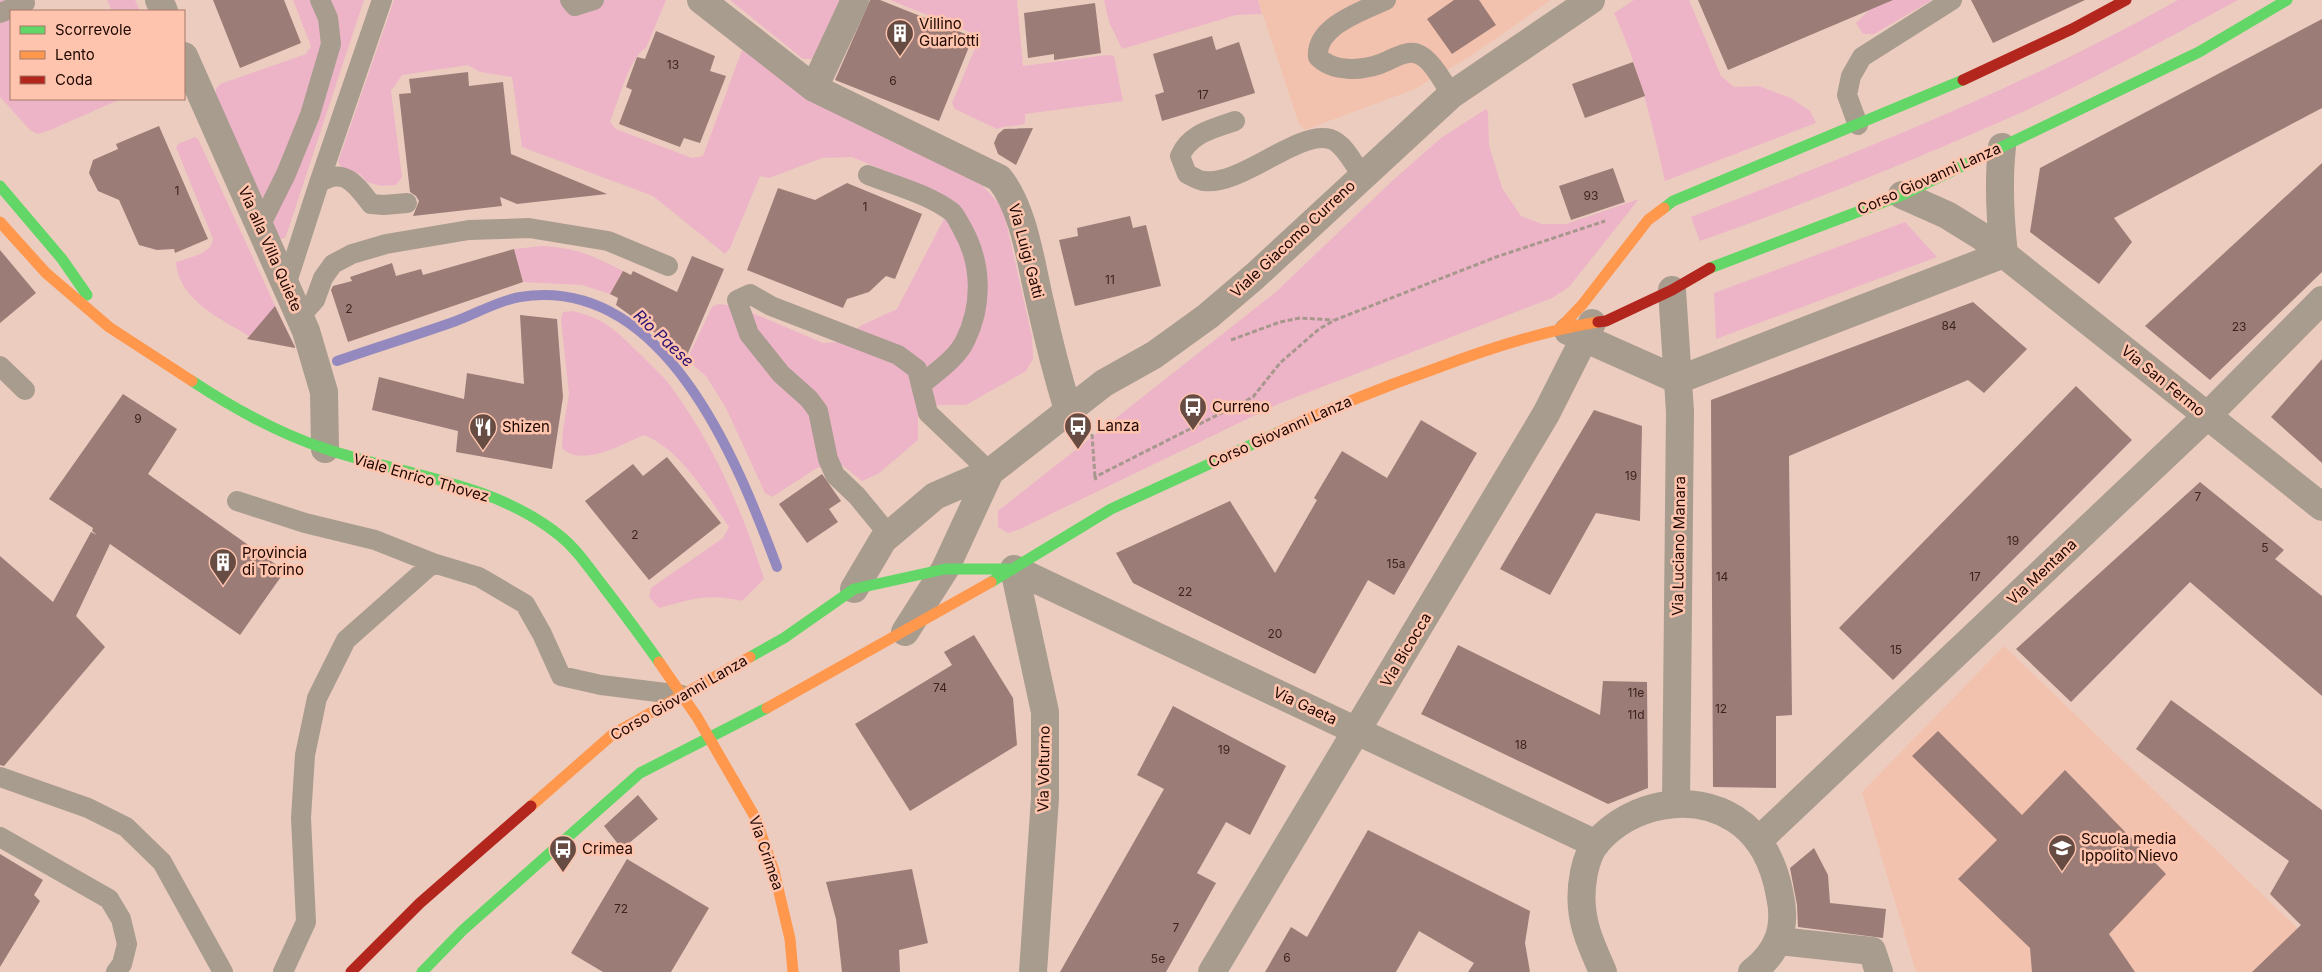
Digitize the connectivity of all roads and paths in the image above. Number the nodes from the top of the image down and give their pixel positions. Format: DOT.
graph roads {
  1 [pos="320,0"];
  2 [pos="382,0"];
  3 [pos="570,0"];
  4 [pos="594,0"];
  5 [pos="701,0"];
  6 [pos="855,0"];
  7 [pos="1386,0"];
  8 [pos="1591,0"];
  9 [pos="1952,0"];
  10 [pos="2126,0"];
  11 [pos="2287,0"];
  12 [pos="25,3"];
  13 [pos="0,13"];
  14 [pos="185,58"];
  15 [pos="814,88"];
  16 [pos="1452,94"];
  17 [pos="1235,121"];
  18 [pos="1858,125"];
  19 [pos="2002,147"];
  20 [pos="868,175"];
  21 [pos="1362,176"];
  22 [pos="319,183"];
  23 [pos="0,186"];
  24 [pos="1902,195"];
  25 [pos="407,203"];
  26 [pos="1648,220"];
  27 [pos="0,222"];
  28 [pos="260,226"];
  29 [pos="2004,254"];
  30 [pos="668,266"];
  31 [pos="286,285"];
  32 [pos="1672,290"];
  33 [pos="2322,300"];
  34 [pos="300,318"];
  35 [pos="1335,320"];
  36 [pos="109,327"];
  37 [pos="1560,328"];
  38 [pos="1588,331"];
  39 [pos="1224,342"];
  40 [pos="0,366"];
  41 [pos="1678,380"];
  42 [pos="922,384"];
  43 [pos="26,390"];
  44 [pos="1068,410"];
  45 [pos="2207,416"];
  46 [pos="1091,434"];
  47 [pos="325,449"];
  48 [pos="990,472"];
  49 [pos="1095,477"];
  50 [pos="237,501"];
  51 [pos="2322,507"];
  52 [pos="1111,509"];
  53 [pos="889,535"];
  54 [pos="433,563"];
  55 [pos="945,569"];
  56 [pos="1014,569"];
  57 [pos="854,589"];
  58 [pos="905,632"];
  59 [pos="682,695"];
  60 [pos="697,717"];
  61 [pos="1358,731"];
  62 [pos="710,737"];
  63 [pos="0,777"];
  64 [pos="1676,803"];
  65 [pos="0,837"];
  66 [pos="1758,841"];
  67 [pos="1596,844"];
  68 [pos="1779,941"];
  69 [pos="116,972"];
  70 [pos="223,972"];
  71 [pos="283,972"];
  72 [pos="352,972"];
  73 [pos="422,972"];
  74 [pos="793,972"];
  75 [pos="1033,972"];
  76 [pos="1212,972"];
  77 [pos="1603,972"];
  78 [pos="1752,972"];
  79 [pos="1879,972"];
  1 -- 28 [label="lane"];
  2 -- 22 [label="lane"];
  3 -- 4 [label="lane"];
  5 -- 15 [label="street, Via Luigi Gatti"];
  6 -- 15 [label="street"];
  7 -- 16 [label="lane"];
  8 -- 16 [label="street, Viale Giacomo Curreno"];
  9 -- 18 [label="lane"];
  10 -- 18 [label="street"];
  11 -- 19 [label="street, Corso Giovanni Lanza"];
  12 -- 13 [label="lane"];
  14 -- 28 [label="street, Via alla Villa Quiete"];
  15 -- 44 [label="street, Via Luigi Gatti"];
  16 -- 21 [label="street, Viale Giacomo Curreno"];
  17 -- 21 [label="lane"];
  18 -- 26 [label="street"];
  19 -- 24 [label="street, Corso Giovanni Lanza"];
  19 -- 29 [label="street"];
  20 -- 42 [label="lane"];
  21 -- 44 [label="street, Viale Giacomo Curreno"];
  22 -- 25 [label="lane"];
  22 -- 31 [label="lane"];
  23 -- 36 [label="street, Viale Enrico Thovez"];
  24 -- 29 [label="street, Via San Fermo"];
  24 -- 32 [label="street, Corso Giovanni Lanza"];
  26 -- 35 [label="path"];
  26 -- 37 [label="street"];
  27 -- 36 [label="street, Viale Enrico Thovez"];
  28 -- 31 [label="street, Via alla Villa Quiete"];
  29 -- 41 [label="street"];
  29 -- 45 [label="street, Via San Fermo"];
  30 -- 34 [label="lane"];
  31 -- 34 [label="street, Via alla Villa Quiete"];
  32 -- 38 [label="street, Corso Giovanni Lanza"];
  32 -- 41 [label="street, Via Luciano Manara"];
  33 -- 45 [label="street, Via Mentana"];
  34 -- 47 [label="street, Via alla Villa Quiete"];
  35 -- 39 [label="path"];
  35 -- 49 [label="path"];
  36 -- 47 [label="street, Viale Enrico Thovez"];
  37 -- 38 [label="street"];
  37 -- 52 [label="street, Corso Giovanni Lanza"];
  38 -- 41 [label="street"];
  38 -- 61 [label="street, Via Bicocca"];
  40 -- 43 [label="lane"];
  41 -- 64 [label="street, Via Luciano Manara"];
  42 -- 48 [label="lane"];
  42 -- 53 [label="lane"];
  44 -- 48 [label="street, Viale Giacomo Curreno"];
  45 -- 51 [label="street, Via San Fermo"];
  45 -- 66 [label="street, Via Mentana"];
  46 -- 49 [label="path"];
  47 -- 59 [label="street, Viale Enrico Thovez"];
  48 -- 53 [label="street, Viale Giacomo Curreno"];
  48 -- 55 [label="street, Viale Giacomo Curreno"];
  49 -- 52 [label="path"];
  50 -- 54 [label="lane"];
  52 -- 56 [label="street, Corso Giovanni Lanza"];
  53 -- 57 [label="street, Viale Giacomo Curreno"];
  54 -- 59 [label="lane"];
  54 -- 71 [label="lane"];
  55 -- 56 [label="street, Corso Giovanni Lanza"];
  55 -- 57 [label="street, Corso Giovanni Lanza"];
  55 -- 58 [label="street, Viale Giacomo Curreno"];
  56 -- 58 [label="street, Corso Giovanni Lanza"];
  56 -- 61 [label="street, Via Gaeta"];
  56 -- 75 [label="street, Via Volturno"];
  57 -- 59 [label="street, Corso Giovanni Lanza"];
  58 -- 62 [label="street, Corso Giovanni Lanza"];
  59 -- 60 [label="street, Viale Enrico Thovez"];
  59 -- 72 [label="street, Corso Giovanni Lanza"];
  60 -- 62 [label="street, Via Crimea"];
  61 -- 67 [label="street, Via Gaeta"];
  61 -- 76 [label="street, Via Bicocca"];
  62 -- 73 [label="street, Corso Giovanni Lanza"];
  62 -- 74 [label="street, Via Crimea"];
  63 -- 70 [label="lane"];
  64 -- 66 [label="street"];
  64 -- 67 [label="street"];
  65 -- 69 [label="lane"];
  66 -- 68 [label="street"];
  67 -- 77 [label="street"];
  68 -- 78 [label="street"];
  68 -- 79 [label="street"];
}
